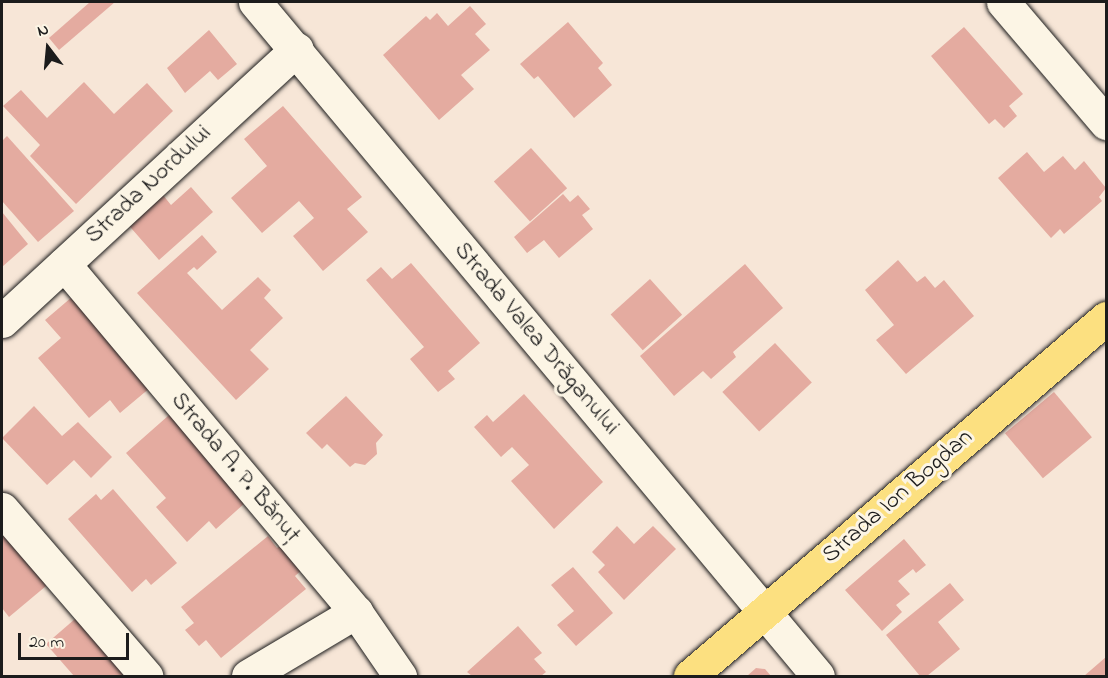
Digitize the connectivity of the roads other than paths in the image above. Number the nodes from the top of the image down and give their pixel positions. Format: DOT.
graph roads {
  1 [pos="255,2"];
  2 [pos="1003,2"];
  3 [pos="297,48"];
  4 [pos="1107,123"];
  5 [pos="64,264"];
  6 [pos="1107,318"];
  7 [pos="2,321"];
  8 [pos="2,509"];
  9 [pos="356,612"];
  10 [pos="763,613"];
  11 [pos="146,676"];
  12 [pos="248,676"];
  13 [pos="400,676"];
  14 [pos="690,676"];
  15 [pos="818,676"];
  1 -- 3 [label="street, Strada Valea Drăganului"];
  2 -- 4 [label="street"];
  3 -- 5 [label="street, Strada Nordului"];
  3 -- 10 [label="street, Strada Valea Drăganului"];
  5 -- 7 [label="street, Strada Nordului"];
  5 -- 9 [label="street, Strada A. P. Bănuț"];
  6 -- 10 [label="main road, Strada Ion Bogdan"];
  8 -- 11 [label="street"];
  9 -- 12 [label="street"];
  9 -- 13 [label="street, Strada A. P. Bănuț"];
  10 -- 14 [label="main road, Strada Ion Bogdan"];
  10 -- 15 [label="street, Strada Valea Drăganului"];
}
